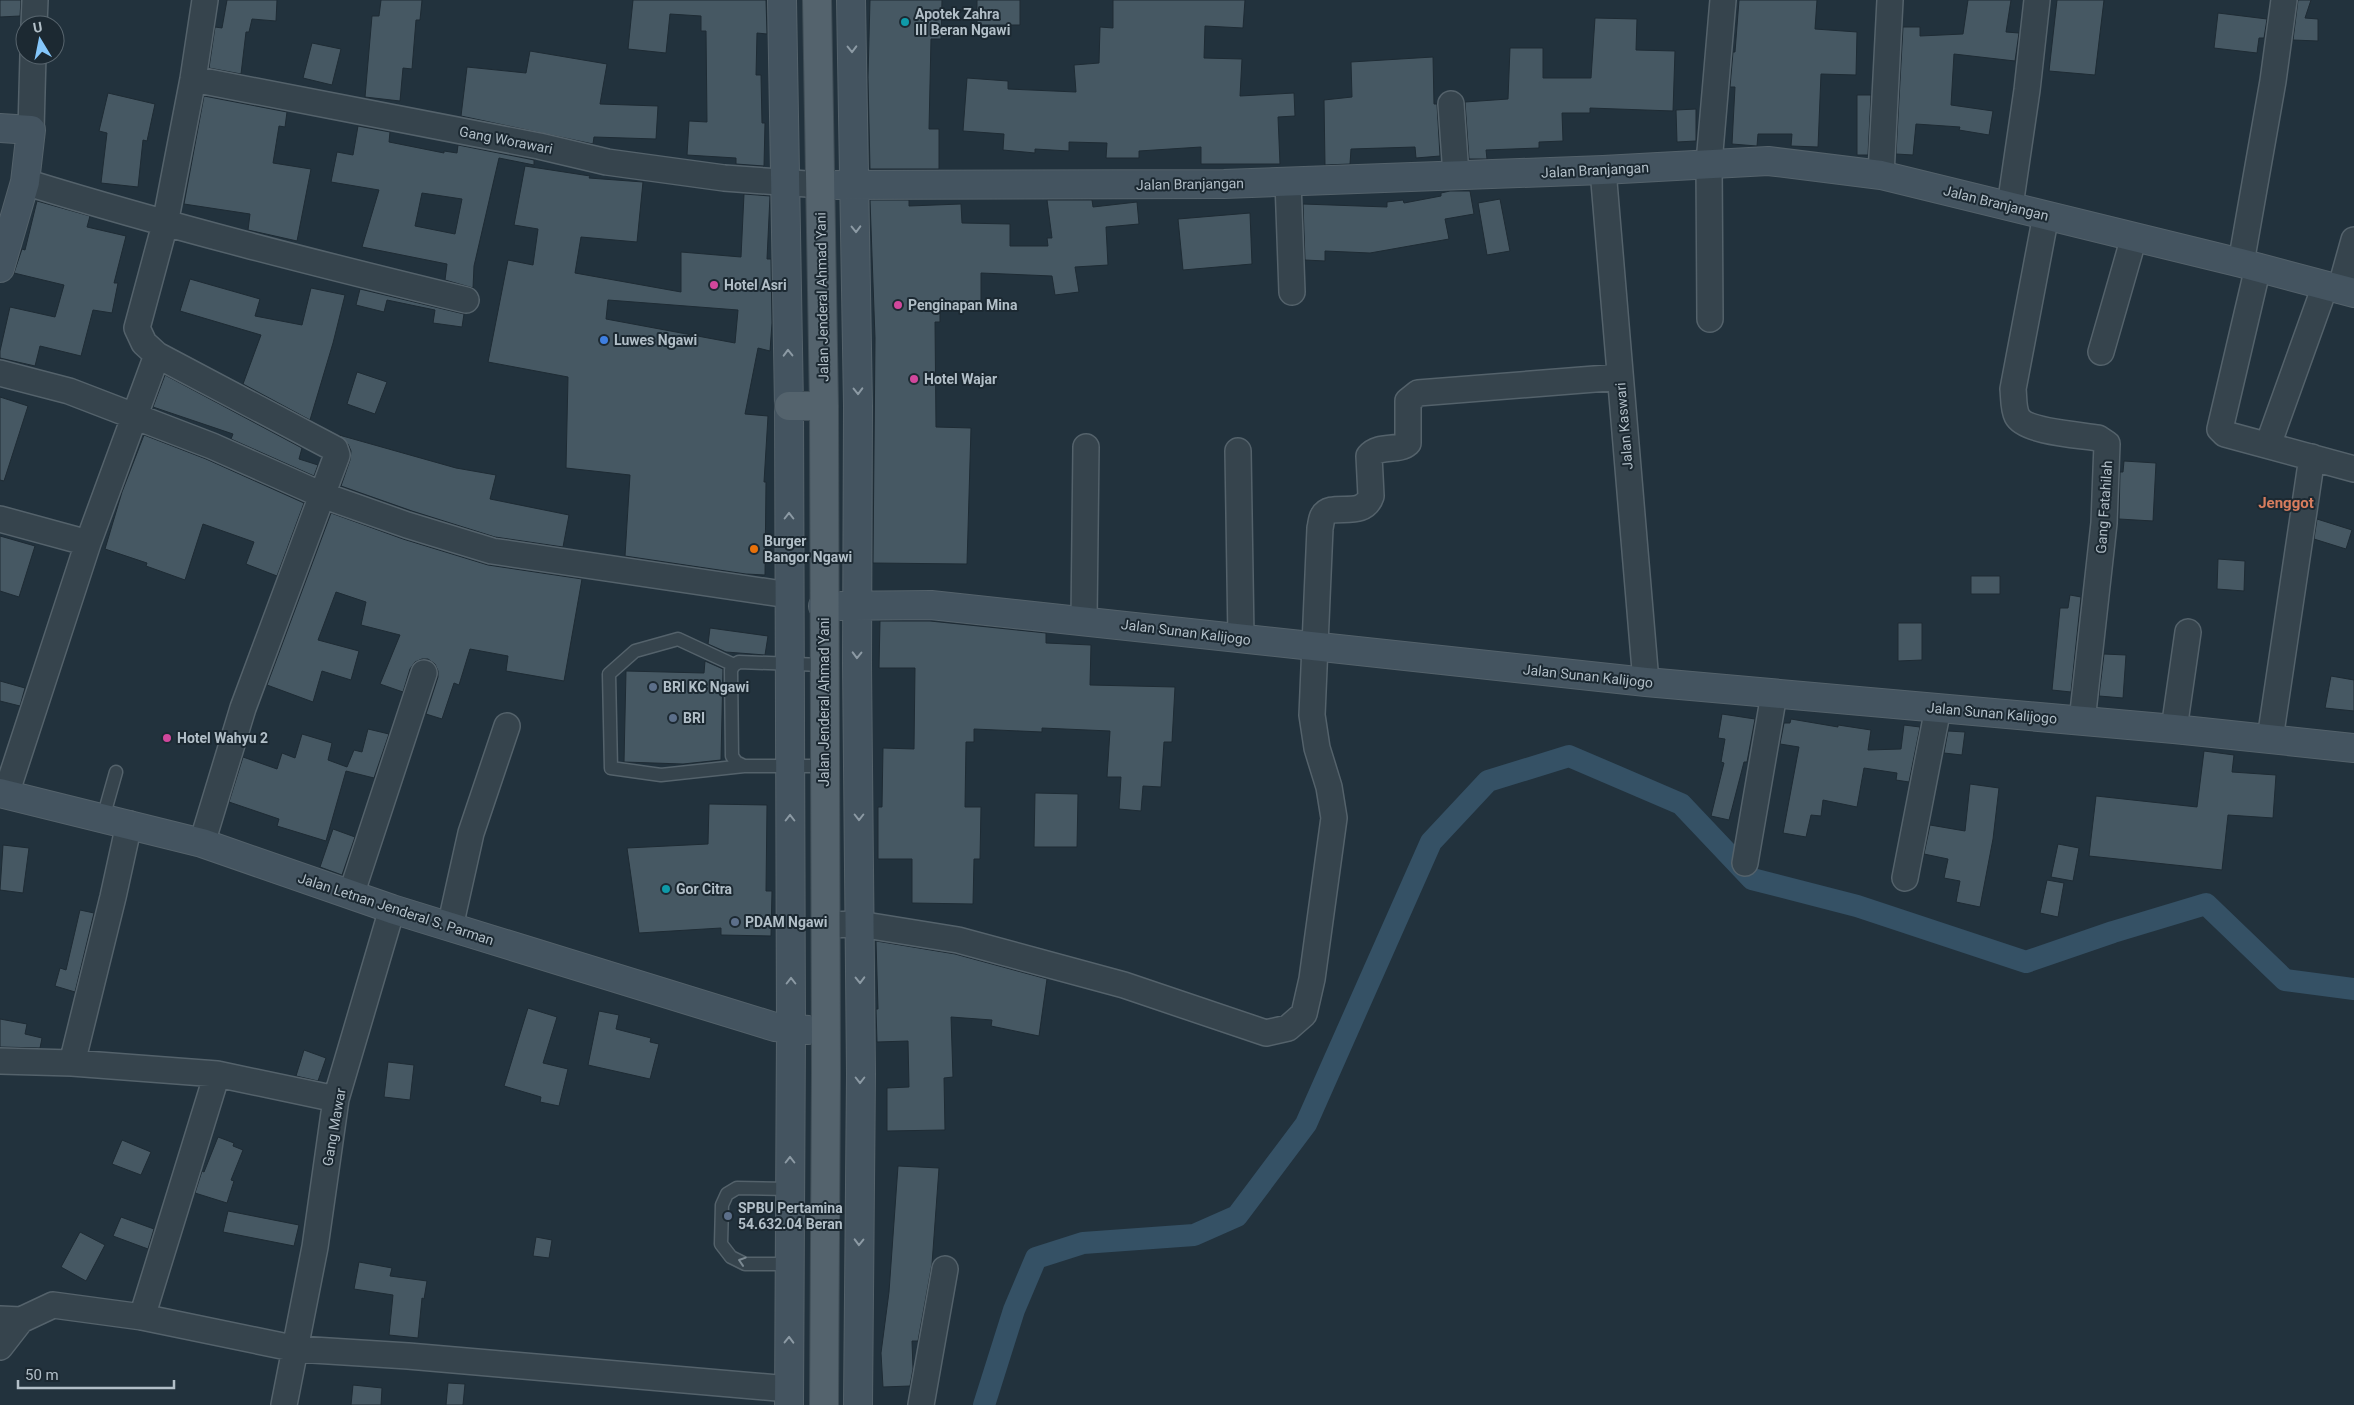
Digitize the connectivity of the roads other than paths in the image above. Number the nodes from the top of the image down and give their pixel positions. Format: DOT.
graph roads {
  1 [pos="34,0"];
  2 [pos="205,0"];
  3 [pos="782,0"];
  4 [pos="817,0"];
  5 [pos="851,0"];
  6 [pos="1723,0"];
  7 [pos="1890,0"];
  8 [pos="2037,0"];
  9 [pos="2284,0"];
  10 [pos="34,15"];
  11 [pos="33,65"];
  12 [pos="193,79"];
  13 [pos="1450,104"];
  14 [pos="0,128"];
  15 [pos="31,130"];
  16 [pos="1709,163"];
  17 [pos="1603,170"];
  18 [pos="1882,175"];
  19 [pos="1456,176"];
  20 [pos="25,182"];
  21 [pos="1288,182"];
  22 [pos="786,184"];
  23 [pos="821,185"];
  24 [pos="856,186"];
  25 [pos="2010,206"];
  26 [pos="2046,215"];
  27 [pos="165,224"];
  28 [pos="2134,237"];
  29 [pos="2354,240"];
  30 [pos="2249,265"];
  31 [pos="0,268"];
  32 [pos="2340,290"];
  33 [pos="1292,292"];
  34 [pos="466,300"];
  35 [pos="1710,319"];
  36 [pos="2101,352"];
  37 [pos="157,354"];
  38 [pos="0,373"];
  39 [pos="1620,377"];
  40 [pos="789,406"];
  41 [pos="824,406"];
  42 [pos="134,416"];
  43 [pos="2268,445"];
  44 [pos="1086,447"];
  45 [pos="1238,451"];
  46 [pos="2312,457"];
  47 [pos="2354,469"];
  48 [pos="322,495"];
  49 [pos="0,519"];
  50 [pos="88,542"];
  51 [pos="789,595"];
  52 [pos="824,606"];
  53 [pos="858,606"];
  54 [pos="1084,620"];
  55 [pos="2188,632"];
  56 [pos="1241,638"];
  57 [pos="1315,647"];
  58 [pos="788,664"];
  59 [pos="734,665"];
  60 [pos="823,665"];
  61 [pos="424,673"];
  62 [pos="1646,682"];
  63 [pos="1774,694"];
  64 [pos="1938,708"];
  65 [pos="2082,721"];
  66 [pos="507,726"];
  67 [pos="2174,730"];
  68 [pos="2270,738"];
  69 [pos="2354,748"];
  70 [pos="744,766"];
  71 [pos="824,766"];
  72 [pos="789,767"];
  73 [pos="116,772"];
  74 [pos="3,794"];
  75 [pos="103,818"];
  76 [pos="129,824"];
  77 [pos="202,843"];
  78 [pos="1745,863"];
  79 [pos="1905,878"];
  80 [pos="351,895"];
  81 [pos="392,909"];
  82 [pos="859,924"];
  83 [pos="826,925"];
  84 [pos="450,927"];
  85 [pos="791,1030"];
  86 [pos="826,1031"];
  87 [pos="0,1061"];
  88 [pos="72,1064"];
  89 [pos="217,1074"];
  90 [pos="336,1099"];
  91 [pos="790,1189"];
  92 [pos="790,1264"];
  93 [pos="945,1269"];
  94 [pos="142,1317"];
  95 [pos="11,1320"];
  96 [pos="0,1347"];
  97 [pos="297,1349"];
  98 [pos="789,1397"];
  99 [pos="824,1397"];
  100 [pos="284,1405"];
  101 [pos="858,1405"];
  102 [pos="921,1405"];
  1 -- 10 [label="street"];
  2 -- 12 [label="street"];
  3 -- 22 [label="street"];
  4 -- 23 [label="main road, Jalan Jenderal Ahmad Yani"];
  5 -- 24 [label="street, one-way"];
  6 -- 16 [label="street"];
  7 -- 18 [label="street"];
  8 -- 25 [label="street"];
  9 -- 30 [label="street"];
  11 -- 15 [label="street"];
  12 -- 22 [label="street, Gang Worawari"];
  12 -- 27 [label="street"];
  13 -- 19 [label="street"];
  14 -- 15 [label="street"];
  15 -- 20 [label="street"];
  16 -- 17 [label="street, Jalan Branjangan"];
  16 -- 18 [label="street, Jalan Branjangan"];
  16 -- 35 [label="street"];
  17 -- 19 [label="street, Jalan Branjangan"];
  17 -- 39 [label="street, Jalan Kaswari"];
  18 -- 25 [label="street, Jalan Branjangan"];
  19 -- 21 [label="street, Jalan Branjangan"];
  20 -- 27 [label="street"];
  20 -- 31 [label="street"];
  21 -- 24 [label="street, Jalan Branjangan"];
  21 -- 33 [label="street"];
  22 -- 23 [label="street, Gang Worawari"];
  40 -- 22 [label="street, one-way"];
  23 -- 24 [label="street, Jalan Branjangan"];
  23 -- 41 [label="main road, Jalan Jenderal Ahmad Yani"];
  24 -- 53 [label="street, one-way"];
  25 -- 26 [label="street, Jalan Branjangan"];
  26 -- 28 [label="street, Jalan Branjangan"];
  26 -- 65 [label="street, Gang Fatahilah"];
  27 -- 34 [label="street"];
  27 -- 37 [label="street"];
  28 -- 30 [label="street, Jalan Branjangan"];
  28 -- 36 [label="street"];
  29 -- 32 [label="street"];
  30 -- 32 [label="street, Jalan Branjangan"];
  30 -- 43 [label="street"];
  32 -- 43 [label="street"];
  37 -- 42 [label="street"];
  37 -- 48 [label="street"];
  38 -- 42 [label="street"];
  39 -- 57 [label="street"];
  39 -- 62 [label="street, Jalan Kaswari"];
  40 -- 41 [label="main road"];
  51 -- 40 [label="street, one-way"];
  41 -- 52 [label="main road, Jalan Jenderal Ahmad Yani"];
  42 -- 48 [label="street"];
  42 -- 50 [label="street"];
  43 -- 46 [label="street"];
  44 -- 54 [label="street"];
  45 -- 56 [label="street"];
  46 -- 47 [label="street"];
  46 -- 68 [label="street"];
  48 -- 51 [label="street"];
  48 -- 77 [label="street"];
  49 -- 50 [label="street"];
  50 -- 74 [label="street"];
  51 -- 58 [label="street"];
  52 -- 53 [label="street, Jalan Sunan Kalijogo"];
  52 -- 60 [label="main road, Jalan Jenderal Ahmad Yani"];
  53 -- 54 [label="street, Jalan Sunan Kalijogo"];
  53 -- 82 [label="street, one-way"];
  54 -- 56 [label="street, Jalan Sunan Kalijogo"];
  55 -- 67 [label="street"];
  56 -- 57 [label="street, Jalan Sunan Kalijogo"];
  57 -- 62 [label="street, Jalan Sunan Kalijogo"];
  57 -- 82 [label="street"];
  58 -- 59 [label="lane"];
  58 -- 60 [label="lane"];
  58 -- 72 [label="street"];
  59 -- 70 [label="lane"];
  59 -- 70 [label="lane"];
  60 -- 71 [label="main road, Jalan Jenderal Ahmad Yani"];
  61 -- 80 [label="street"];
  62 -- 63 [label="street, Jalan Sunan Kalijogo"];
  63 -- 64 [label="street, Jalan Sunan Kalijogo"];
  63 -- 78 [label="street"];
  64 -- 65 [label="street, Jalan Sunan Kalijogo"];
  64 -- 79 [label="street"];
  65 -- 67 [label="street, Jalan Sunan Kalijogo"];
  66 -- 84 [label="street"];
  67 -- 68 [label="street, Jalan Sunan Kalijogo"];
  68 -- 69 [label="street, Jalan Sunan Kalijogo"];
  70 -- 72 [label="lane"];
  71 -- 72 [label="lane"];
  71 -- 83 [label="main road, Jalan Jenderal Ahmad Yani"];
  85 -- 72 [label="street, one-way"];
  73 -- 75 [label="lane"];
  74 -- 75 [label="street, Jalan Letnan Jenderal S. Parman"];
  75 -- 76 [label="street, Jalan Letnan Jenderal S. Parman"];
  76 -- 77 [label="street, Jalan Letnan Jenderal S. Parman"];
  76 -- 88 [label="street"];
  77 -- 80 [label="street, Jalan Letnan Jenderal S. Parman"];
  80 -- 81 [label="street, Jalan Letnan Jenderal S. Parman"];
  81 -- 84 [label="street, Jalan Letnan Jenderal S. Parman"];
  81 -- 90 [label="street, Gang Mawar"];
  82 -- 83 [label="street"];
  82 -- 101 [label="street, one-way"];
  83 -- 86 [label="main road, Jalan Jenderal Ahmad Yani"];
  84 -- 85 [label="street, Jalan Letnan Jenderal S. Parman"];
  85 -- 86 [label="street, Jalan Letnan Jenderal S. Parman"];
  91 -- 85 [label="street, one-way"];
  86 -- 99 [label="main road, Jalan Jenderal Ahmad Yani"];
  87 -- 88 [label="street"];
  88 -- 89 [label="street"];
  89 -- 90 [label="street"];
  89 -- 94 [label="street"];
  90 -- 97 [label="street, Gang Mawar"];
  91 -- 92 [label="street"];
  92 -- 91 [label="lane, one-way"];
  98 -- 92 [label="street, one-way"];
  93 -- 102 [label="street"];
  94 -- 95 [label="street"];
  94 -- 97 [label="street"];
  95 -- 96 [label="street"];
  97 -- 98 [label="street"];
  97 -- 100 [label="street, Gang Mawar"];
  98 -- 99 [label="street"];
}
